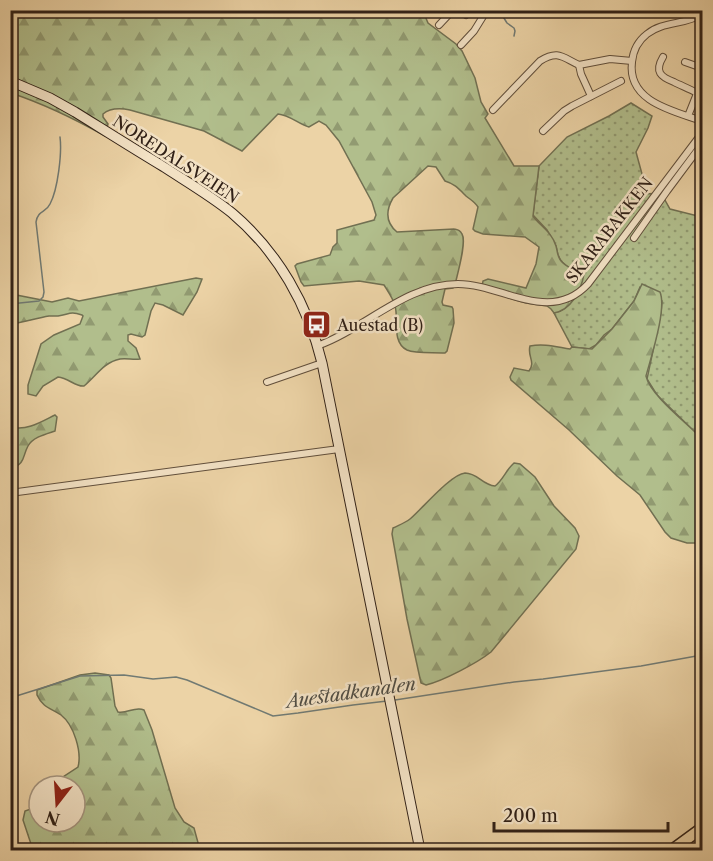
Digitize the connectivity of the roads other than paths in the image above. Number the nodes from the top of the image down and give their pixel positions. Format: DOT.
graph roads {
  1 [pos="453,10"];
  2 [pos="459,10"];
  3 [pos="487,10"];
  4 [pos="702,14"];
  5 [pos="466,15"];
  6 [pos="439,25"];
  7 [pos="461,45"];
  8 [pos="663,57"];
  9 [pos="632,62"];
  10 [pos="685,62"];
  11 [pos="579,65"];
  12 [pos="702,68"];
  13 [pos="10,81"];
  14 [pos="621,81"];
  15 [pos="702,81"];
  16 [pos="697,93"];
  17 [pos="591,96"];
  18 [pos="494,110"];
  19 [pos="688,116"];
  20 [pos="702,121"];
  21 [pos="543,131"];
  22 [pos="702,136"];
  23 [pos="702,144"];
  24 [pos="634,238"];
  25 [pos="317,346"];
  26 [pos="322,363"];
  27 [pos="267,382"];
  28 [pos="339,449"];
  29 [pos="10,493"];
  30 [pos="702,828"];
  31 [pos="420,850"];
  32 [pos="672,850"];
  1 -- 6 [label="street"];
  2 -- 5 [label="street"];
  3 -- 7 [label="street"];
  4 -- 9 [label="street"];
  8 -- 16 [label="street"];
  9 -- 11 [label="street"];
  9 -- 19 [label="street"];
  10 -- 12 [label="street"];
  11 -- 17 [label="street"];
  11 -- 18 [label="street"];
  13 -- 25 [label="main road, NOREDALSVEIEN"];
  14 -- 17 [label="street"];
  15 -- 16 [label="street"];
  16 -- 19 [label="street"];
  17 -- 21 [label="street"];
  19 -- 20 [label="street"];
  22 -- 25 [label="street, SKARABAKKEN"];
  23 -- 24 [label="street, SKARABAKKEN"];
  25 -- 26 [label="main road, NOREDALSVEIEN"];
  26 -- 27 [label="street"];
  26 -- 28 [label="main road, NOREDALSVEIEN"];
  28 -- 29 [label="street"];
  28 -- 31 [label="main road, NOREDALSVEIEN"];
  30 -- 32 [label="main road"];
}
